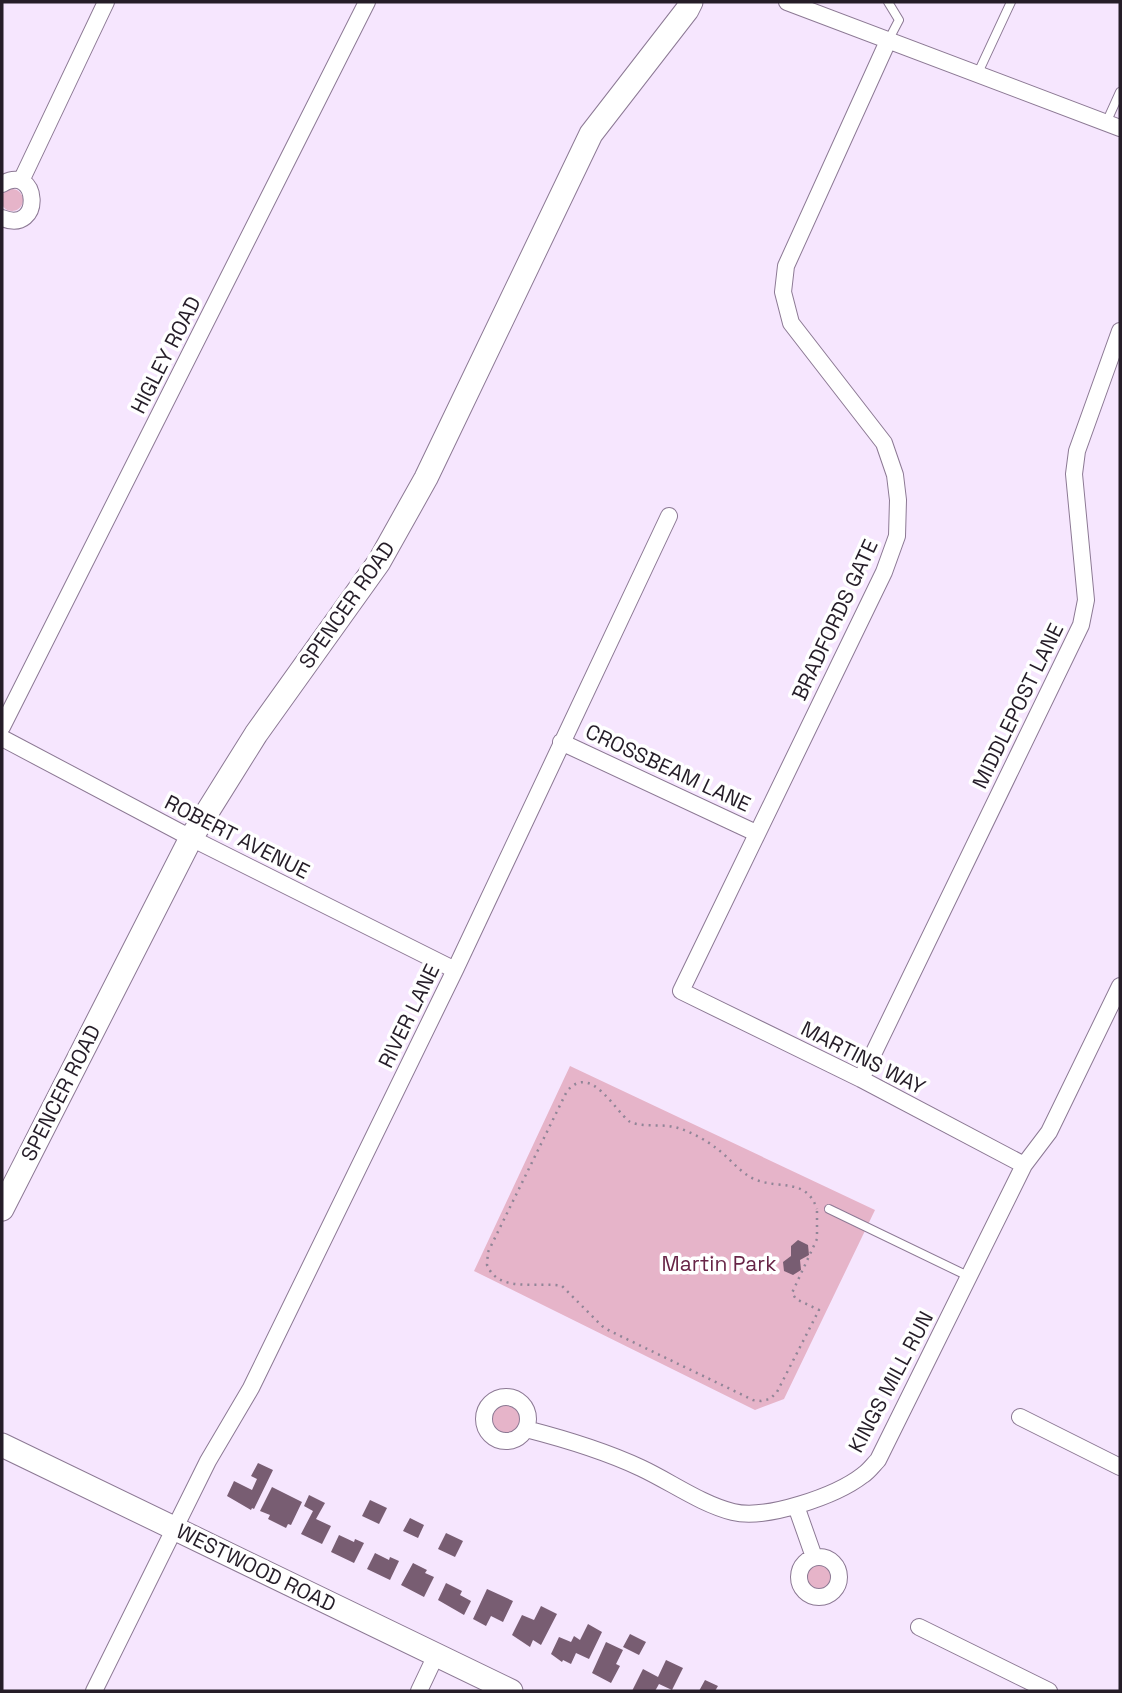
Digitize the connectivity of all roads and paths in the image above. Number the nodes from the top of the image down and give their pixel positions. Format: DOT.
graph roads {
  1 [pos="106,2"];
  2 [pos="367,2"];
  3 [pos="691,2"];
  4 [pos="787,2"];
  5 [pos="888,2"];
  6 [pos="1011,2"];
  7 [pos="820,8"];
  8 [pos="888,41"];
  9 [pos="977,75"];
  10 [pos="1120,92"];
  11 [pos="1113,125"];
  12 [pos="21,181"];
  13 [pos="2,184"];
  14 [pos="2,218"];
  15 [pos="1120,331"];
  16 [pos="669,516"];
  17 [pos="2,727"];
  18 [pos="2,738"];
  19 [pos="561,742"];
  20 [pos="756,833"];
  21 [pos="191,838"];
  22 [pos="455,970"];
  23 [pos="1120,986"];
  24 [pos="681,991"];
  25 [pos="861,1079"];
  26 [pos="1024,1166"];
  27 [pos="821,1202"];
  28 [pos="2,1209"];
  29 [pos="817,1209"];
  30 [pos="829,1209"];
  31 [pos="970,1278"];
  32 [pos="1020,1417"];
  33 [pos="526,1429"];
  34 [pos="2,1445"];
  35 [pos="1120,1467"];
  36 [pos="796,1506"];
  37 [pos="174,1529"];
  38 [pos="814,1558"];
  39 [pos="919,1627"];
  40 [pos="436,1655"];
  41 [pos="94,1691"];
  42 [pos="419,1691"];
  43 [pos="511,1691"];
  44 [pos="1049,1691"];
  1 -- 12 [label="street"];
  2 -- 17 [label="street, HIGLEY ROAD"];
  3 -- 21 [label="street, SPENCER ROAD"];
  4 -- 7 [label="street"];
  5 -- 8 [label="lane"];
  6 -- 9 [label="lane"];
  7 -- 8 [label="street"];
  8 -- 9 [label="street"];
  8 -- 20 [label="street, BRADFORDS GATE"];
  9 -- 11 [label="street"];
  10 -- 11 [label="lane"];
  12 -- 13 [label="street"];
  12 -- 14 [label="street"];
  15 -- 25 [label="street, MIDDLEPOST LANE"];
  16 -- 19 [label="street, RIVER LANE"];
  18 -- 21 [label="street, ROBERT AVENUE"];
  19 -- 20 [label="street, CROSSBEAM LANE"];
  19 -- 22 [label="street, RIVER LANE"];
  20 -- 24 [label="street, BRADFORDS GATE"];
  21 -- 22 [label="street, ROBERT AVENUE"];
  21 -- 28 [label="street, SPENCER ROAD"];
  22 -- 37 [label="street, RIVER LANE"];
  23 -- 26 [label="street, KINGS MILL RUN"];
  24 -- 25 [label="street, MARTINS WAY"];
  25 -- 26 [label="street, MARTINS WAY"];
  26 -- 31 [label="street, KINGS MILL RUN"];
  27 -- 29 [label="path"];
  29 -- 29 [label="path"];
  30 -- 31 [label="lane"];
  31 -- 36 [label="street, KINGS MILL RUN"];
  32 -- 35 [label="street"];
  33 -- 36 [label="street, KINGS MILL RUN"];
  34 -- 37 [label="street, WESTWOOD ROAD"];
  36 -- 38 [label="street"];
  37 -- 40 [label="street, WESTWOOD ROAD"];
  37 -- 41 [label="street, RIVER LANE"];
  39 -- 44 [label="street"];
  40 -- 42 [label="street"];
  40 -- 43 [label="street, WESTWOOD ROAD"];
}
